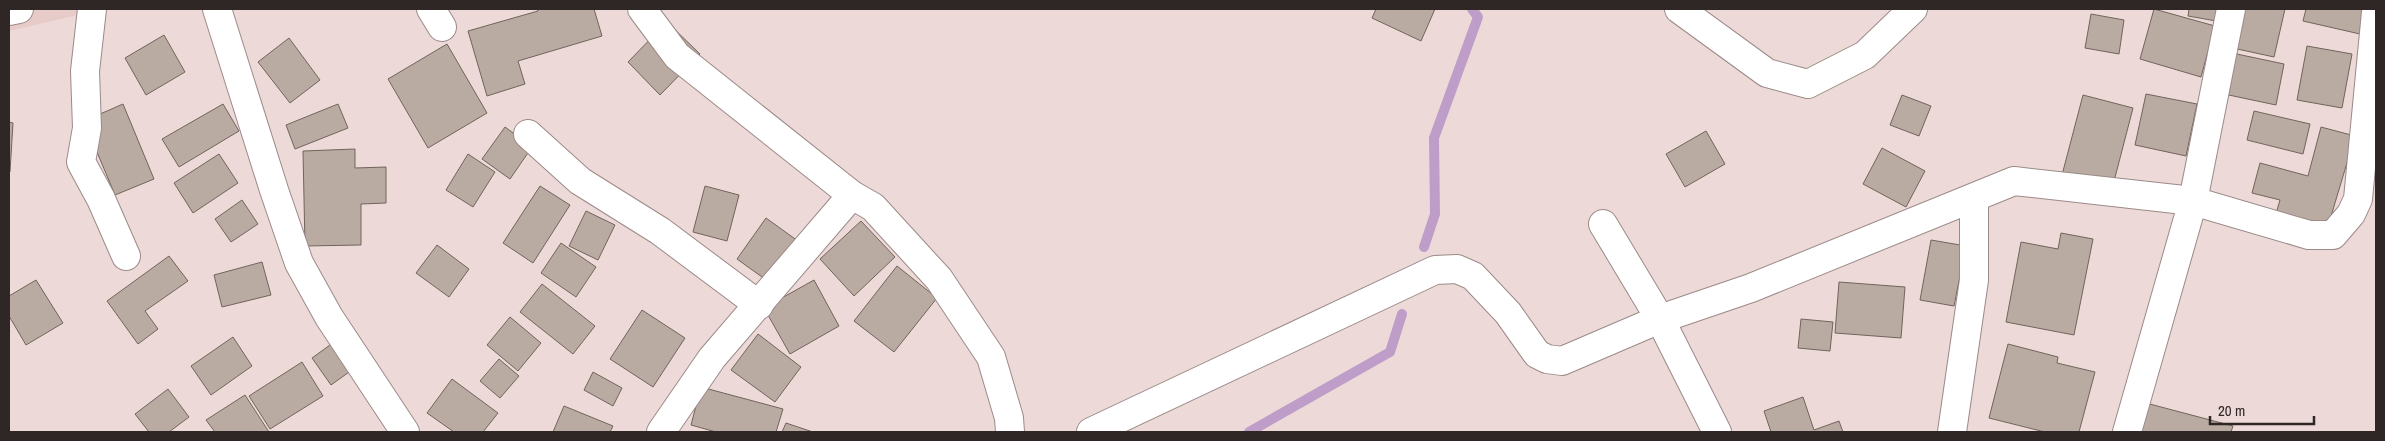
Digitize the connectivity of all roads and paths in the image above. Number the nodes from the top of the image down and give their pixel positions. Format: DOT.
graph roads {
  1 [pos="19,9"];
  2 [pos="92,9"];
  3 [pos="216,9"];
  4 [pos="642,9"];
  5 [pos="1679,9"];
  6 [pos="1913,9"];
  7 [pos="2232,9"];
  8 [pos="9,11"];
  9 [pos="2376,12"];
  10 [pos="528,134"];
  11 [pos="852,195"];
  12 [pos="1974,198"];
  13 [pos="2193,201"];
  14 [pos="1603,224"];
  15 [pos="126,256"];
  16 [pos="759,305"];
  17 [pos="1660,319"];
  18 [pos="405,432"];
  19 [pos="660,432"];
  20 [pos="1010,432"];
  21 [pos="1091,432"];
  22 [pos="1717,432"];
  23 [pos="1952,432"];
  24 [pos="2127,432"];
  1 -- 8 [label="street"];
  2 -- 15 [label="street"];
  3 -- 18 [label="street"];
  4 -- 11 [label="street"];
  5 -- 6 [label="street"];
  7 -- 13 [label="street"];
  9 -- 13 [label="street"];
  10 -- 16 [label="street"];
  11 -- 16 [label="street"];
  11 -- 20 [label="street"];
  12 -- 13 [label="street"];
  12 -- 17 [label="street"];
  12 -- 23 [label="street"];
  13 -- 24 [label="street"];
  14 -- 17 [label="street"];
  16 -- 19 [label="street"];
  17 -- 21 [label="street"];
  17 -- 22 [label="street"];
}
